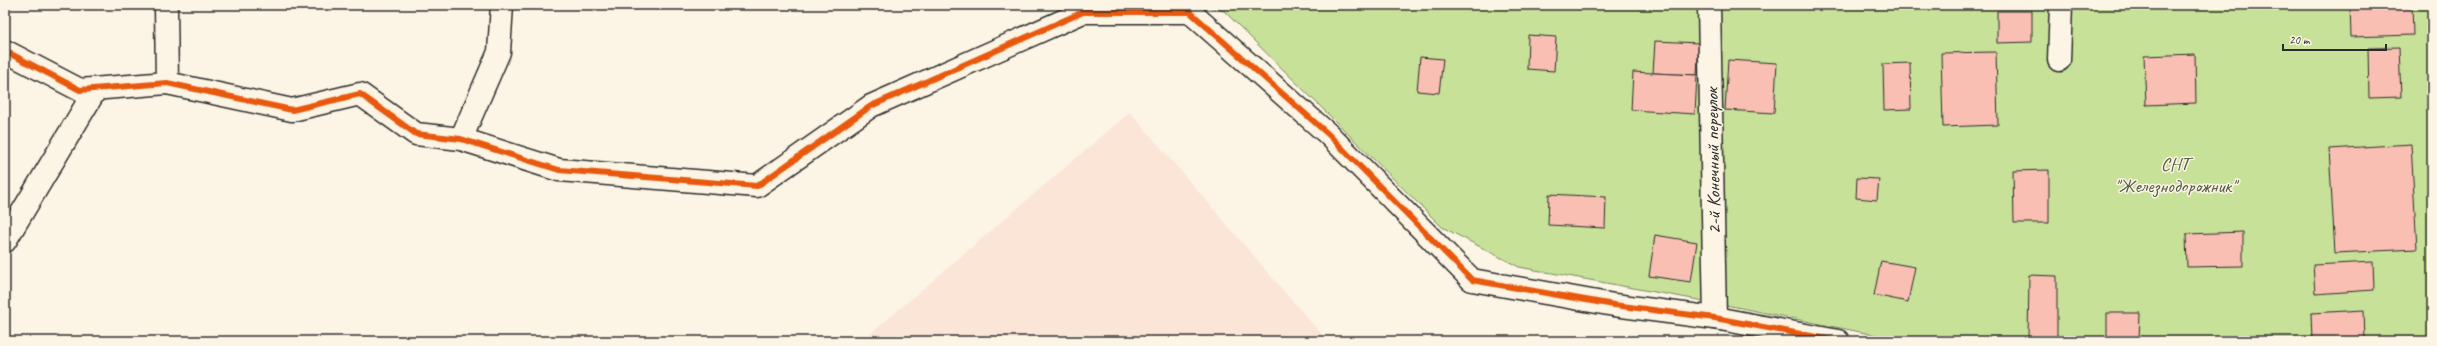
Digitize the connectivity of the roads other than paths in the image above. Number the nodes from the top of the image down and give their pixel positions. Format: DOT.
graph roads {
  1 [pos="166,5"];
  2 [pos="502,5"];
  3 [pos="1709,5"];
  4 [pos="2061,5"];
  5 [pos="5,51"];
  6 [pos="2059,60"];
  7 [pos="167,83"];
  8 [pos="96,89"];
  9 [pos="462,139"];
  10 [pos="5,242"];
  11 [pos="1715,318"];
  12 [pos="1838,341"];
  1 -- 7 [label="street"];
  2 -- 9 [label="street"];
  3 -- 11 [label="street, 2-й Конечный переулок"];
  4 -- 6 [label="street"];
  5 -- 8 [label="street"];
  7 -- 8 [label="street"];
  7 -- 9 [label="street"];
  8 -- 10 [label="street"];
  9 -- 11 [label="street"];
  11 -- 12 [label="street"];
}
